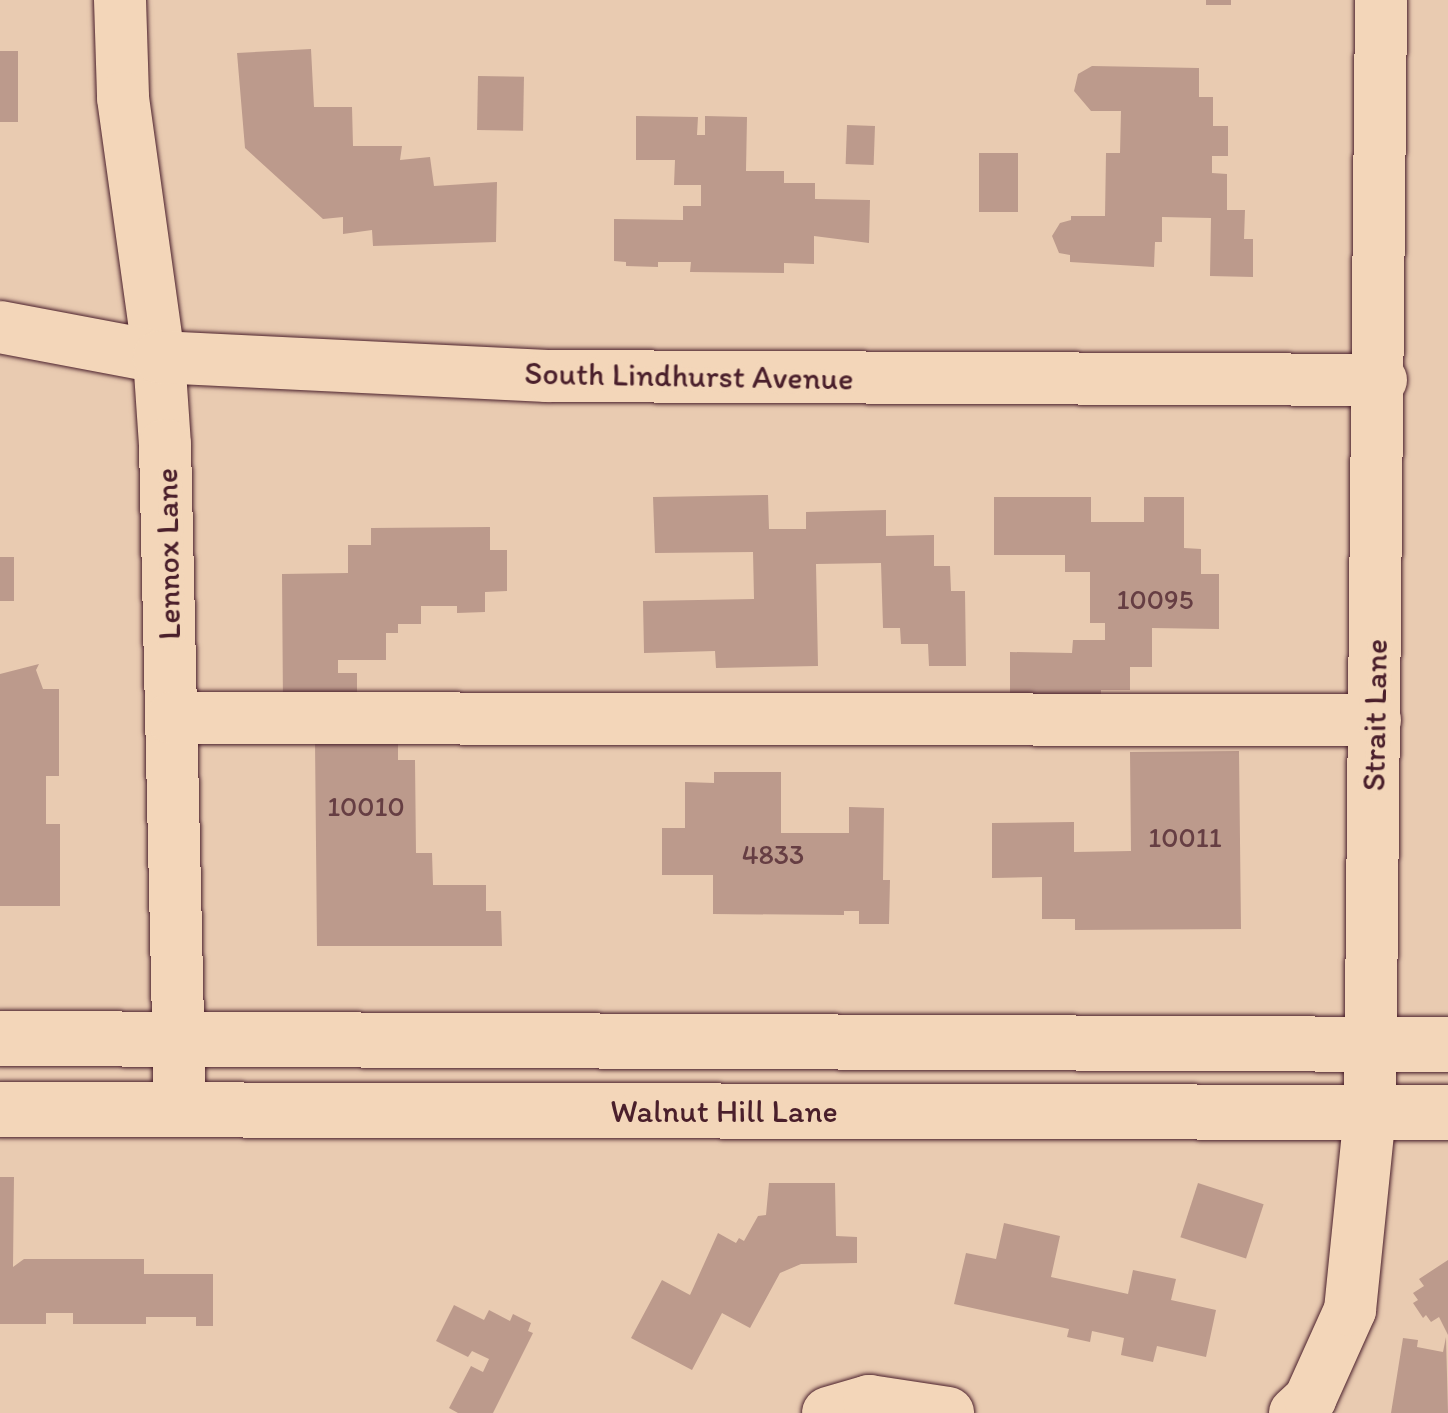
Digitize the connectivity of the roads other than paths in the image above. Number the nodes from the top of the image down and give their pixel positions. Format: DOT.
graph roads {
  1 [pos="120,0"];
  2 [pos="1381,0"];
  3 [pos="0,326"];
  4 [pos="160,358"];
  5 [pos="1381,380"];
  6 [pos="172,718"];
  7 [pos="1375,720"];
  8 [pos="0,1038"];
  9 [pos="177,1040"];
  10 [pos="1370,1044"];
  11 [pos="1448,1044"];
  12 [pos="0,1109"];
  13 [pos="180,1110"];
  14 [pos="1370,1112"];
  15 [pos="1448,1112"];
  16 [pos="828,1413"];
  17 [pos="948,1413"];
  18 [pos="1295,1413"];
  1 -- 4 [label="street, Lennox Lane"];
  2 -- 5 [label="street, Strait Lane"];
  3 -- 4 [label="street, South Lindhurst Avenue"];
  4 -- 5 [label="street, South Lindhurst Avenue"];
  4 -- 6 [label="street, Lennox Lane"];
  5 -- 7 [label="street, Strait Lane"];
  6 -- 7 [label="street"];
  6 -- 9 [label="street, Lennox Lane"];
  7 -- 10 [label="street, Strait Lane"];
  8 -- 9 [label="main road"];
  9 -- 10 [label="main road"];
  9 -- 13 [label="street, Lennox Lane"];
  10 -- 11 [label="main road"];
  10 -- 14 [label="street, Strait Lane"];
  12 -- 13 [label="main road, Walnut Hill Lane"];
  13 -- 14 [label="main road, Walnut Hill Lane"];
  14 -- 15 [label="main road, Walnut Hill Lane"];
  14 -- 18 [label="street, Strait Lane"];
  16 -- 17 [label="street"];
}
